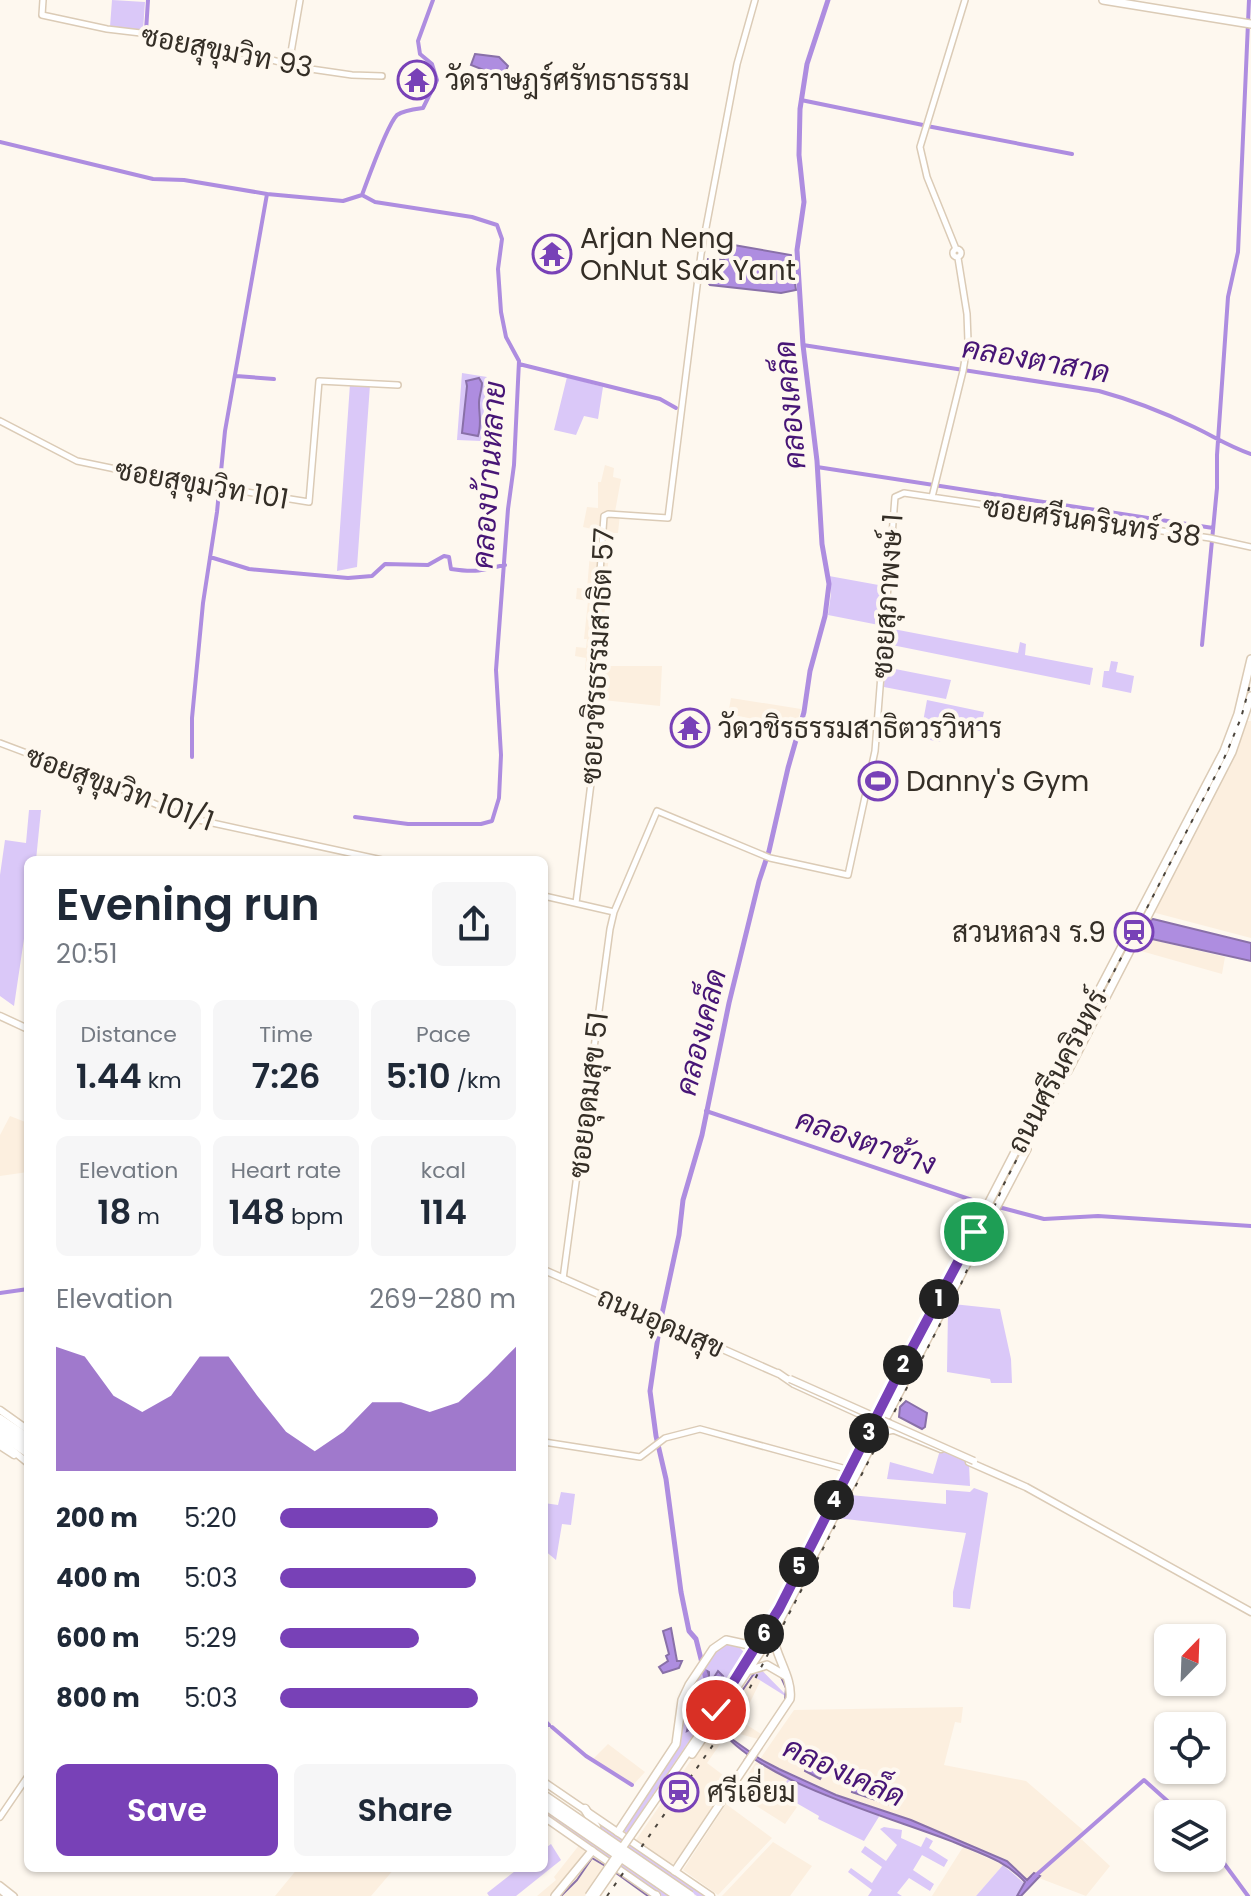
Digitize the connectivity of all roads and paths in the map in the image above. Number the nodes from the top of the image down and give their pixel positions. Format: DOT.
graph roads {
  1 [pos="43,0"];
  2 [pos="300,0"];
  3 [pos="755,0"];
  4 [pos="965,0"];
  5 [pos="1103,0"];
  6 [pos="1119,2"];
  7 [pos="1145,5"];
  8 [pos="1248,22"];
  9 [pos="289,64"];
  10 [pos="382,76"];
  11 [pos="398,385"];
  12 [pos="0,421"];
  13 [pos="932,497"];
  14 [pos="1251,547"];
  15 [pos="1251,659"];
  16 [pos="1251,696"];
  17 [pos="0,743"];
  18 [pos="657,811"];
  19 [pos="364,856"];
  20 [pos="548,897"];
  21 [pos="576,903"];
  22 [pos="614,912"];
  23 [pos="0,1016"];
  24 [pos="24,1027"];
  25 [pos="1085,1027"];
  26 [pos="1055,1075"];
  27 [pos="1063,1080"];
  28 [pos="1022,1137"];
  29 [pos="1031,1142"];
  30 [pos="999,1193"];
  31 [pos="961,1266"];
  32 [pos="548,1272"];
  33 [pos="563,1279"];
  34 [pos="778,1373"];
  35 [pos="904,1373"];
  36 [pos="890,1390"];
  37 [pos="899,1394"];
  38 [pos="883,1406"];
  39 [pos="865,1413"];
  40 [pos="0,1415"];
  41 [pos="882,1421"];
  42 [pos="896,1427"];
  43 [pos="906,1431"];
  44 [pos="869,1432"];
  45 [pos="0,1436"];
  46 [pos="24,1436"];
  47 [pos="24,1437"];
  48 [pos="24,1440"];
  49 [pos="548,1443"];
  50 [pos="861,1448"];
  51 [pos="869,1452"];
  52 [pos="24,1459"];
  53 [pos="985,1466"];
  54 [pos="854,1470"];
  55 [pos="994,1472"];
  56 [pos="1003,1473"];
  57 [pos="1046,1496"];
  58 [pos="806,1571"];
  59 [pos="1251,1610"];
  60 [pos="773,1633"];
  61 [pos="763,1636"];
  62 [pos="736,1642"];
  63 [pos="748,1668"];
  64 [pos="787,1677"];
  65 [pos="24,1782"];
  66 [pos="548,1785"];
  67 [pos="659,1798"];
  68 [pos="548,1802"];
  69 [pos="548,1803"];
  70 [pos="548,1803"];
  71 [pos="585,1809"];
  72 [pos="0,1817"];
  73 [pos="548,1820"];
  74 [pos="596,1827"];
  75 [pos="618,1832"];
  76 [pos="592,1851"];
  77 [pos="675,1871"];
  78 [pos="0,1888"];
  79 [pos="7,1896"];
  80 [pos="14,1896"];
  81 [pos="555,1896"];
  82 [pos="589,1896"];
  83 [pos="595,1896"];
  84 [pos="657,1896"];
  85 [pos="678,1896"];
  86 [pos="692,1896"];
  87 [pos="711,1896"];
  1 -- 9 [label="street, ซอยสุขุมวิท 93"];
  2 -- 9 [label="street"];
  3 -- 21 [label="street, ซอยวชิรธรรมสาธิต 57"];
  4 -- 13 [label="street"];
  5 -- 6 [label="main road"];
  6 -- 7 [label="main road"];
  7 -- 8 [label="main road"];
  9 -- 10 [label="street, ซอยสุขุมวิท 93"];
  11 -- 12 [label="street, ซอยสุขุมวิท 101"];
  13 -- 14 [label="street, ซอยศรีนครินทร์ 38"];
  13 -- 18 [label="street, ซอยสุภาพงษ์ 1"];
  15 -- 25 [label="main road, ถนนศรีนครินทร์"];
  16 -- 25 [label="main road, ถนนศรีนครินทร์"];
  17 -- 19 [label="street, ซอยสุขุมวิท 101/1"];
  18 -- 22 [label="street, ซอยอุดมสุข 51"];
  20 -- 21 [label="street"];
  21 -- 22 [label="street"];
  22 -- 33 [label="street, ซอยอุดมสุข 51"];
  23 -- 24 [label="main road"];
  25 -- 26 [label="main road, ถนนศรีนครินทร์"];
  25 -- 27 [label="main road, ถนนศรีนครินทร์"];
  25 -- 30 [label="main road, bridge"];
  26 -- 27 [label="main road"];
  26 -- 28 [label="main road, ถนนศรีนครินทร์"];
  27 -- 29 [label="main road, ถนนศรีนครินทร์"];
  28 -- 29 [label="main road"];
  28 -- 30 [label="main road, ถนนศรีนครินทร์"];
  29 -- 30 [label="main road, ถนนศรีนครินทร์"];
  30 -- 31 [label="main road, ถนนศรีนครินทร์"];
  31 -- 35 [label="main road, ถนนศรีนครินทร์"];
  31 -- 36 [label="main road, ถนนศรีนครินทร์"];
  31 -- 37 [label="main road, ถนนศรีนครินทร์"];
  32 -- 33 [label="main road, ถนนอุดมสุข"];
  33 -- 34 [label="main road, ถนนอุดมสุข"];
  34 -- 39 [label="main road, ถนนอุดมสุข"];
  34 -- 53 [label="main road, ถนนอุดมสุข, bridge"];
  36 -- 37 [label="main road"];
  36 -- 38 [label="main road, ถนนศรีนครินทร์"];
  37 -- 41 [label="main road, ถนนศรีนครินทร์"];
  38 -- 39 [label="main road"];
  38 -- 41 [label="main road, ถนนศรีนครินทร์"];
  39 -- 41 [label="main road, ถนนอุดมสุข"];
  39 -- 44 [label="main road"];
  40 -- 46 [label="main road"];
  40 -- 47 [label="highway"];
  41 -- 42 [label="main road"];
  41 -- 42 [label="main road"];
  41 -- 44 [label="main road, ถนนศรีนครินทร์"];
  41 -- 51 [label="main road, ถนนศรีนครินทร์"];
  42 -- 43 [label="main road"];
  43 -- 55 [label="main road"];
  43 -- 56 [label="main road"];
  44 -- 50 [label="main road, ถนนศรีนครินทร์"];
  45 -- 48 [label="highway"];
  45 -- 52 [label="main road"];
  49 -- 54 [label="street"];
  50 -- 51 [label="main road"];
  50 -- 54 [label="main road, ถนนศรีนครินทร์"];
  51 -- 58 [label="main road, ถนนศรีนครินทร์"];
  53 -- 55 [label="main road"];
  53 -- 56 [label="main road"];
  54 -- 58 [label="main road, ถนนศรีนครินทร์"];
  54 -- 61 [label="main road, ถนนศรีนครินทร์"];
  55 -- 57 [label="main road"];
  56 -- 57 [label="main road"];
  57 -- 59 [label="main road"];
  58 -- 60 [label="main road, ถนนศรีนครินทร์"];
  60 -- 63 [label="main road, ถนนศรีนครินทร์"];
  60 -- 64 [label="main road"];
  61 -- 62 [label="main road"];
  61 -- 63 [label="main road, ถนนศรีนครินทร์"];
  62 -- 63 [label="main road"];
  62 -- 75 [label="main road"];
  63 -- 64 [label="main road"];
  63 -- 67 [label="main road, ถนนศรีนครินทร์"];
  64 -- 77 [label="main road"];
  65 -- 72 [label="street"];
  66 -- 71 [label="main road"];
  67 -- 82 [label="main road, ถนนศรีนครินทร์, bridge"];
  67 -- 83 [label="main road, ถนนศรีนครินทร์, bridge"];
  68 -- 74 [label="highway"];
  69 -- 85 [label="highway, bridge"];
  70 -- 86 [label="highway, bridge"];
  71 -- 74 [label="highway"];
  71 -- 75 [label="main road"];
  73 -- 76 [label="main road"];
  74 -- 86 [label="highway"];
  75 -- 77 [label="main road"];
  76 -- 81 [label="main road"];
  76 -- 84 [label="main road"];
  77 -- 87 [label="main road"];
  78 -- 79 [label="street"];
  78 -- 80 [label="street"];
}
